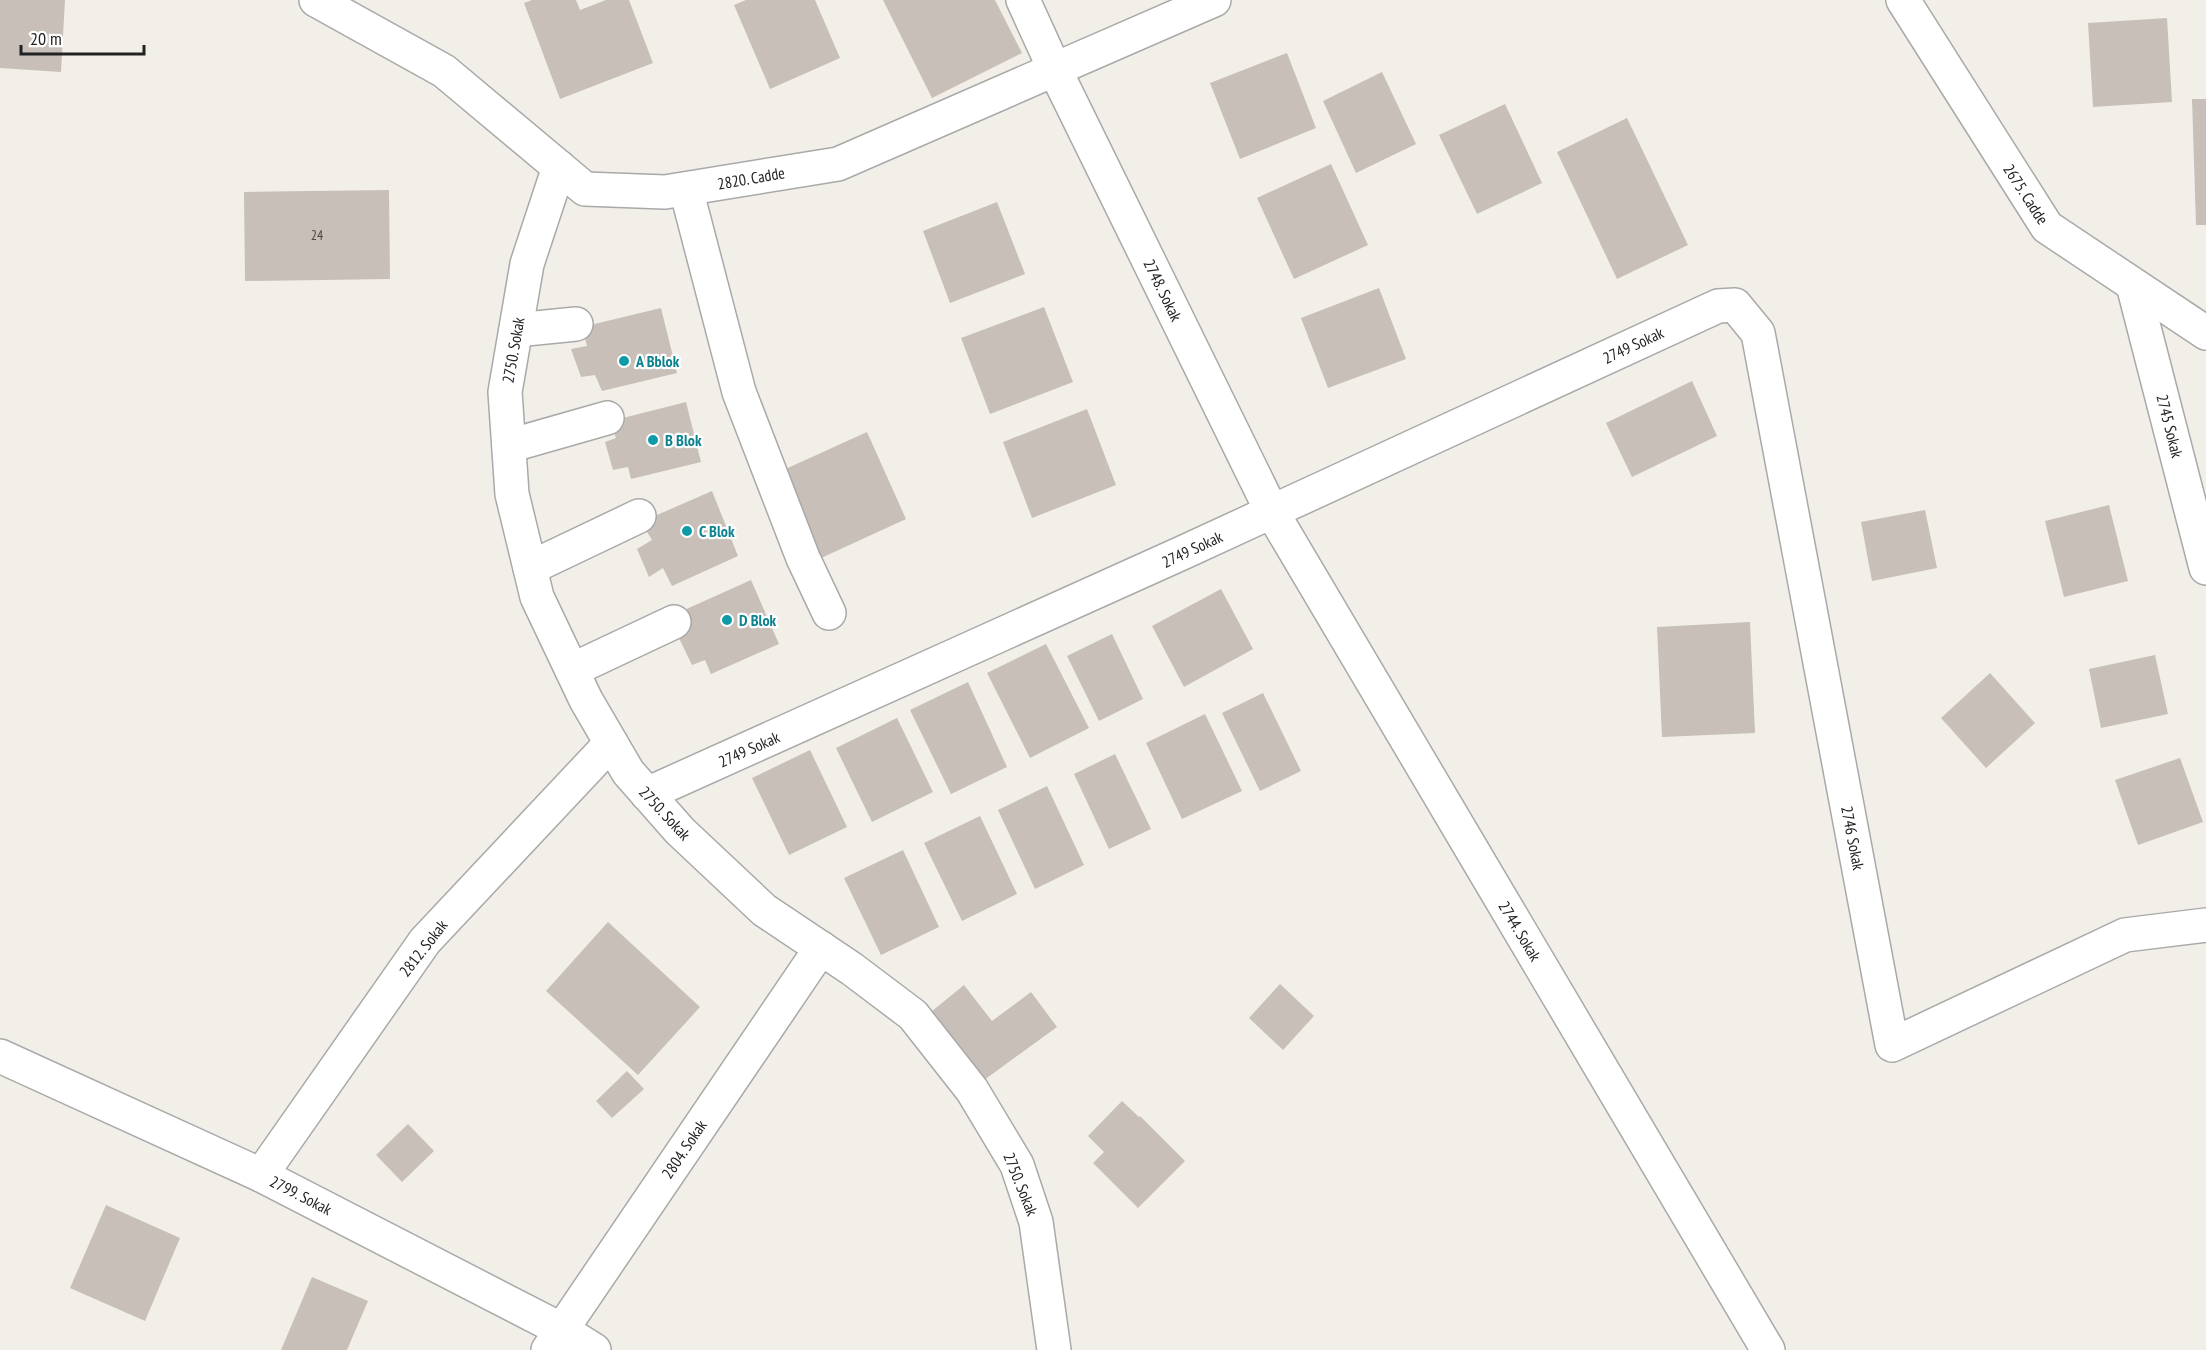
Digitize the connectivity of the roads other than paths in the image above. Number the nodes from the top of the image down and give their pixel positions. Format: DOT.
graph roads {
  1 [pos="316,0"];
  2 [pos="1023,0"];
  3 [pos="1214,0"];
  4 [pos="1903,0"];
  5 [pos="1054,68"];
  6 [pos="559,167"];
  7 [pos="686,189"];
  8 [pos="2133,285"];
  9 [pos="1735,305"];
  10 [pos="576,324"];
  11 [pos="516,330"];
  12 [pos="2206,333"];
  13 [pos="608,418"];
  14 [pos="509,446"];
  15 [pos="1272,512"];
  16 [pos="639,516"];
  17 [pos="530,568"];
  18 [pos="2206,568"];
  19 [pos="829,613"];
  20 [pos="674,622"];
  21 [pos="572,670"];
  22 [pos="611,743"];
  23 [pos="647,794"];
  24 [pos="2206,925"];
  25 [pos="821,948"];
  26 [pos="0,1056"];
  27 [pos="261,1175"];
  28 [pos="555,1340"];
  29 [pos="594,1350"];
  30 [pos="1054,1350"];
  31 [pos="1768,1350"];
  1 -- 6 [label="street, 2820. Cadde"];
  2 -- 5 [label="street, 2748. Sokak"];
  3 -- 5 [label="street, 2820. Cadde"];
  4 -- 8 [label="street, 2675. Cadde"];
  5 -- 7 [label="street, 2820. Cadde"];
  5 -- 15 [label="street, 2748. Sokak"];
  6 -- 7 [label="street, 2820. Cadde"];
  6 -- 11 [label="street, 2750. Sokak"];
  7 -- 19 [label="street"];
  8 -- 12 [label="street, 2675. Cadde"];
  8 -- 18 [label="street, 2745 Sokak"];
  9 -- 15 [label="street, 2749 Sokak"];
  9 -- 24 [label="street, 2746 Sokak"];
  10 -- 11 [label="street"];
  11 -- 14 [label="street, 2750. Sokak"];
  13 -- 14 [label="street"];
  14 -- 17 [label="street, 2750. Sokak"];
  15 -- 23 [label="street, 2749 Sokak"];
  15 -- 31 [label="street, 2744. Sokak"];
  16 -- 17 [label="street"];
  17 -- 21 [label="street, 2750. Sokak"];
  20 -- 21 [label="street"];
  21 -- 22 [label="street, 2750. Sokak"];
  22 -- 23 [label="street, 2750. Sokak"];
  22 -- 27 [label="street, 2812. Sokak"];
  23 -- 25 [label="street, 2750. Sokak"];
  25 -- 28 [label="street, 2804. Sokak"];
  25 -- 30 [label="street, 2750. Sokak"];
  26 -- 27 [label="street, 2799. Sokak"];
  27 -- 28 [label="street, 2799. Sokak"];
  28 -- 29 [label="street, 2799. Sokak"];
}
